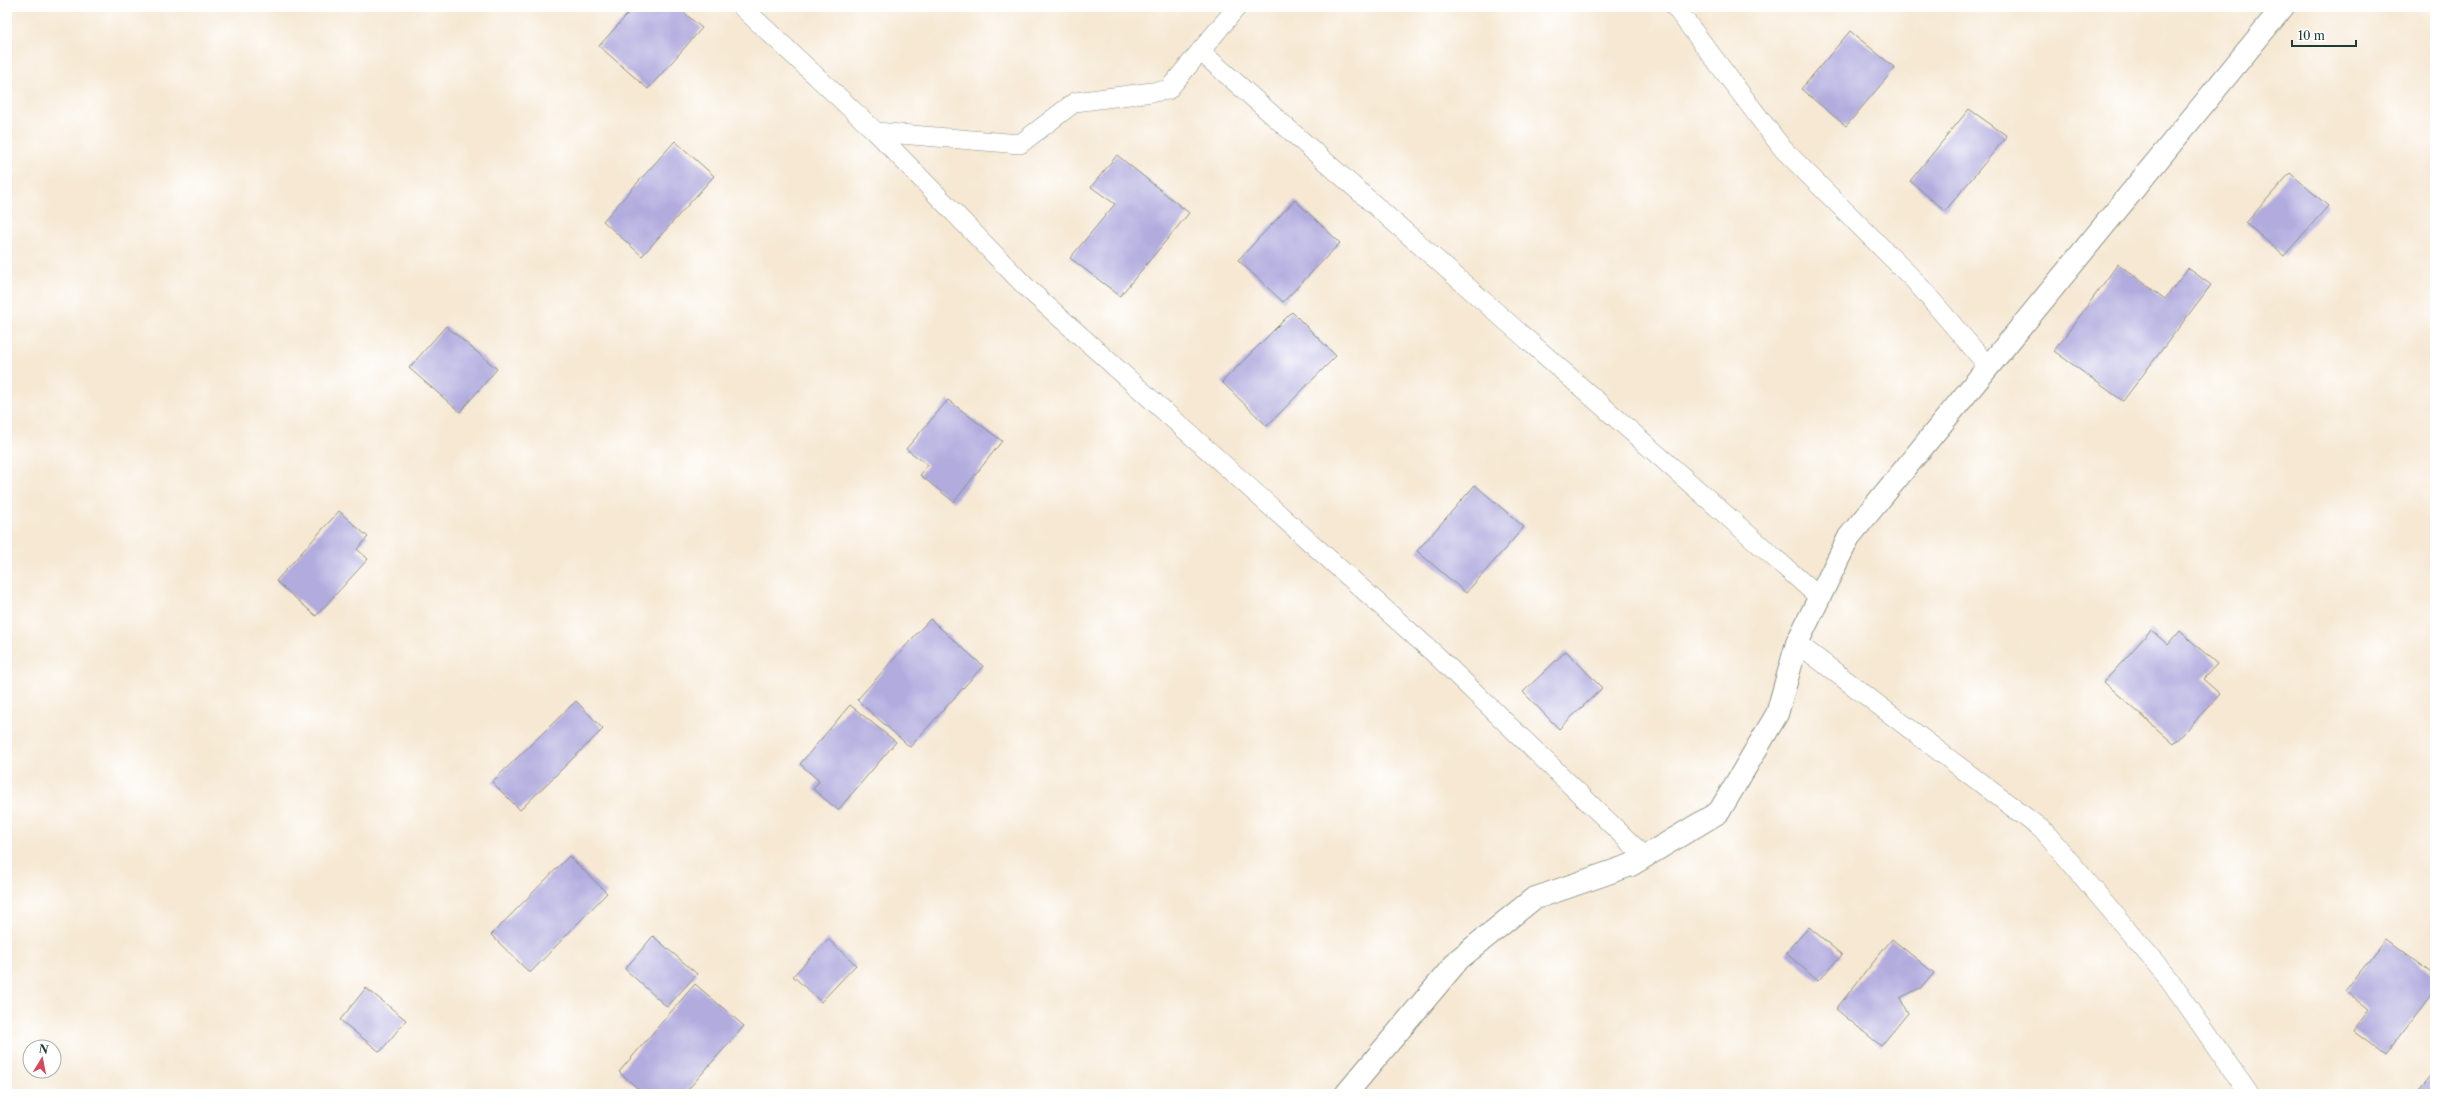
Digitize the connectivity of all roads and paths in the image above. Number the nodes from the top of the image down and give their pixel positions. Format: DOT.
graph roads {
  1 [pos="742,7"];
  2 [pos="1236,7"];
  3 [pos="1675,7"];
  4 [pos="2283,7"];
  5 [pos="1200,51"];
  6 [pos="876,132"];
  7 [pos="1988,366"];
  8 [pos="1819,598"];
  9 [pos="1797,643"];
  10 [pos="1645,857"];
  11 [pos="1346,1094"];
  12 [pos="2249,1094"];
  1 -- 6 [label="lane"];
  2 -- 5 [label="lane"];
  3 -- 7 [label="lane"];
  4 -- 7 [label="street"];
  5 -- 6 [label="lane"];
  5 -- 8 [label="lane"];
  6 -- 10 [label="lane"];
  7 -- 8 [label="street"];
  8 -- 9 [label="street"];
  9 -- 10 [label="street"];
  9 -- 12 [label="lane"];
  10 -- 11 [label="street"];
}
